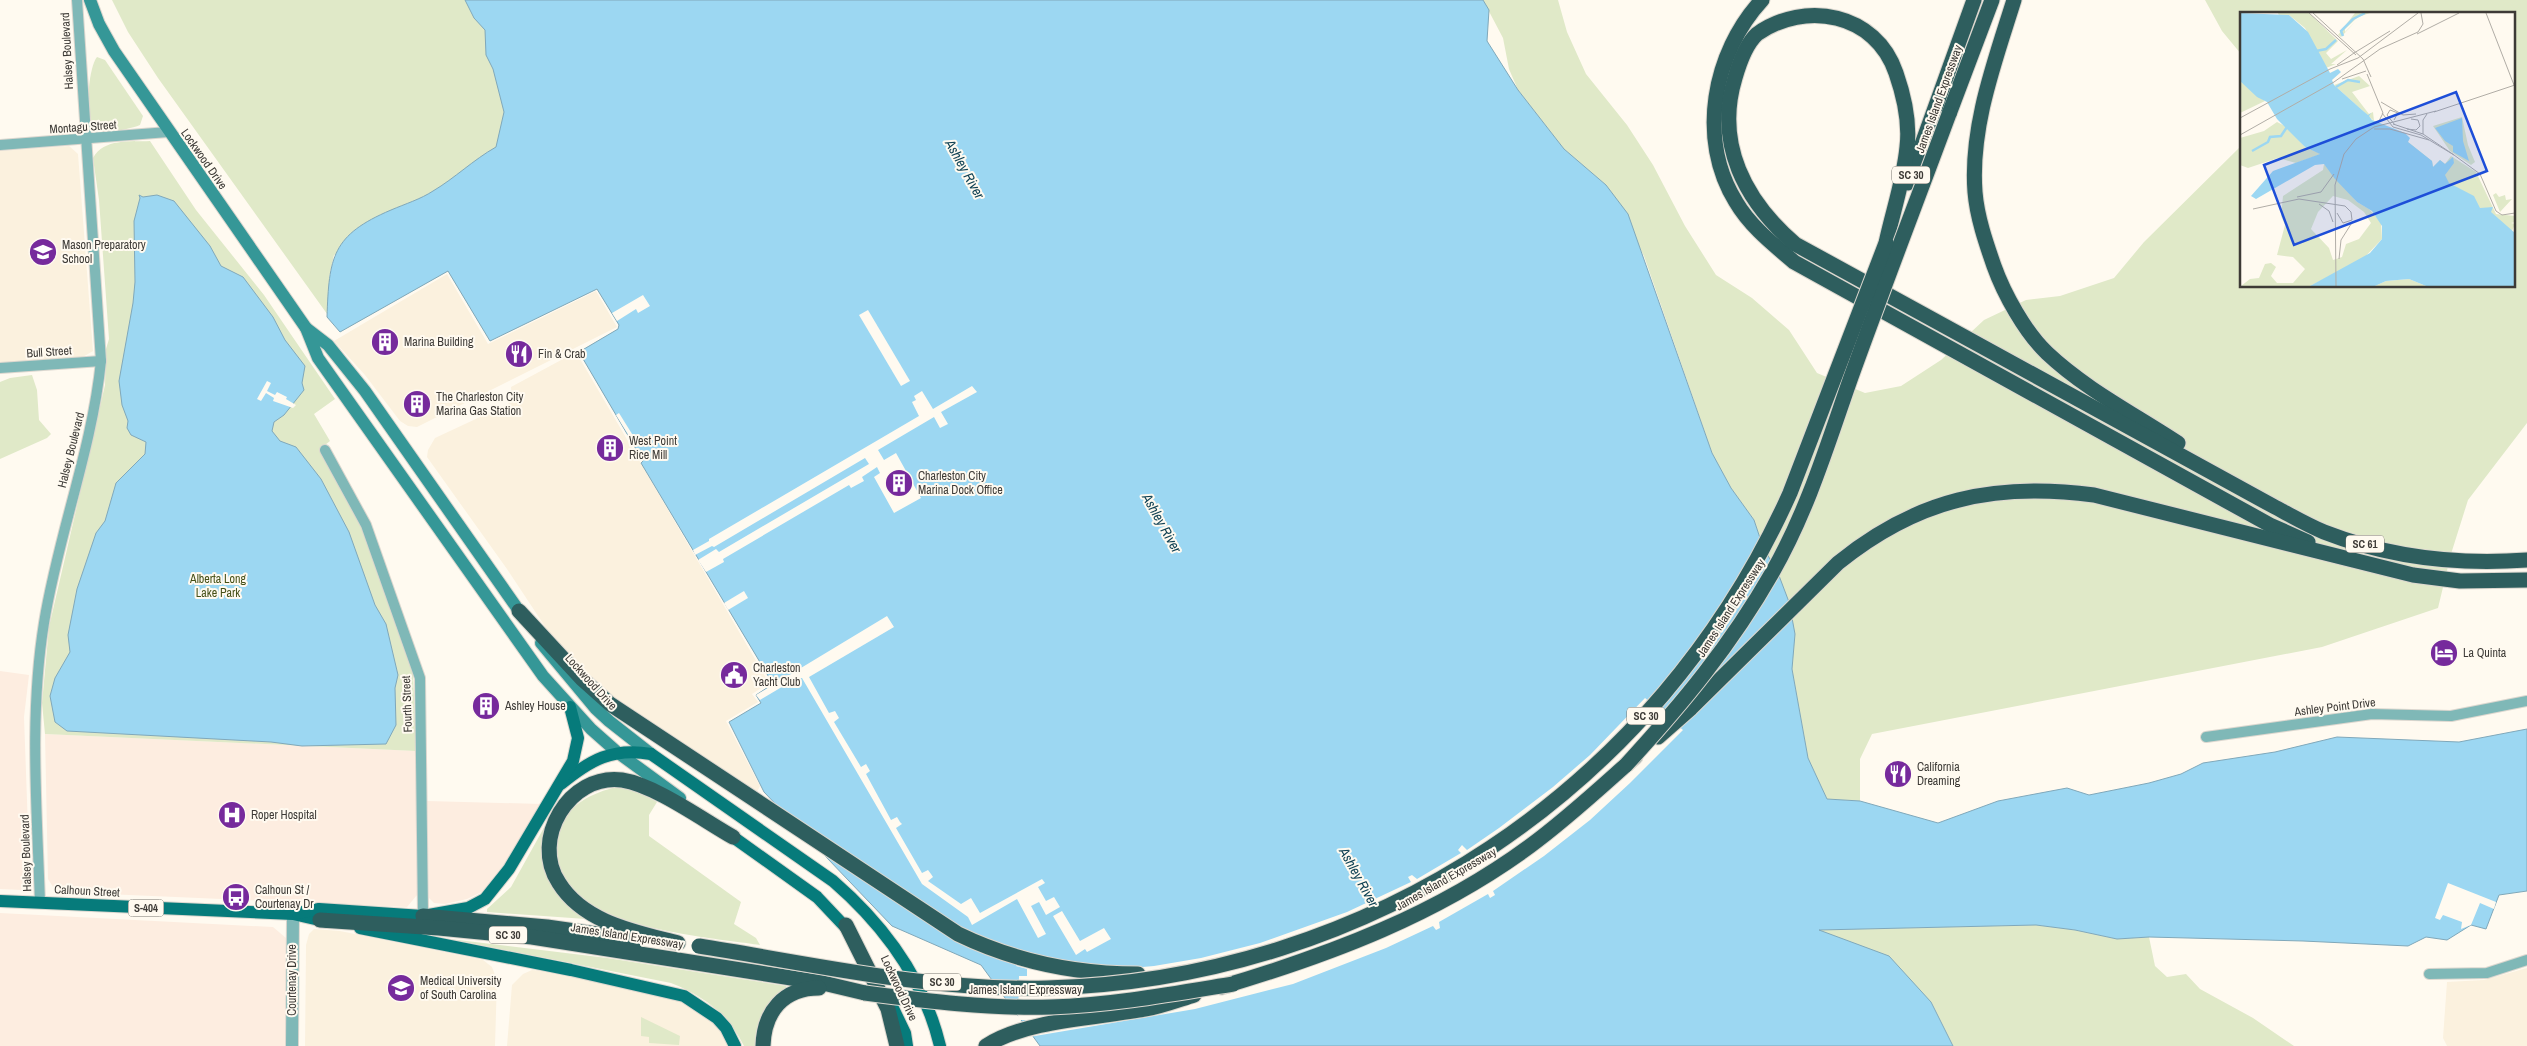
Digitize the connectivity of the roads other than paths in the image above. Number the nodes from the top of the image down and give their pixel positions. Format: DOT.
graph roads {
  1 [pos="76,0"];
  2 [pos="90,0"];
  3 [pos="1762,0"];
  4 [pos="1974,0"];
  5 [pos="1992,0"];
  6 [pos="2014,0"];
  7 [pos="168,132"];
  8 [pos="85,140"];
  9 [pos="0,145"];
  10 [pos="1886,243"];
  11 [pos="306,328"];
  12 [pos="101,361"];
  13 [pos="0,368"];
  14 [pos="325,450"];
  15 [pos="2273,506"];
  16 [pos="2527,560"];
  17 [pos="2375,565"];
  18 [pos="2527,580"];
  19 [pos="519,611"];
  20 [pos="2527,701"];
  21 [pos="570,707"];
  22 [pos="2206,737"];
  23 [pos="617,752"];
  24 [pos="652,754"];
  25 [pos="1626,765"];
  26 [pos="561,784"];
  27 [pos="686,806"];
  28 [pos="733,837"];
  29 [pos="0,902"];
  30 [pos="40,903"];
  31 [pos="293,914"];
  32 [pos="423,916"];
  33 [pos="320,920"];
  34 [pos="846,926"];
  35 [pos="678,943"];
  36 [pos="2527,960"];
  37 [pos="1187,973"];
  38 [pos="2428,974"];
  39 [pos="1233,984"];
  40 [pos="865,993"];
  41 [pos="292,1046"];
  42 [pos="735,1046"];
  43 [pos="763,1046"];
  44 [pos="897,1046"];
  45 [pos="907,1046"];
  46 [pos="940,1046"];
  47 [pos="986,1046"];
  1 -- 8 [label="street, Halsey Boulevard"];
  2 -- 7 [label="main road, Lockwood Drive"];
  3 -- 17 [label="highway, bridge"];
  4 -- 10 [label="highway, James Island Expressway / SC 30"];
  5 -- 25 [label="highway, James Island Expressway / SC 30, bridge"];
  6 -- 15 [label="highway"];
  7 -- 8 [label="street, Montagu Street"];
  7 -- 11 [label="main road, Lockwood Drive"];
  8 -- 9 [label="street, Montagu Street"];
  8 -- 12 [label="street, Halsey Boulevard"];
  10 -- 15 [label="highway, bridge"];
  10 -- 37 [label="highway, James Island Expressway / SC 30, bridge"];
  11 -- 19 [label="main road, Lockwood Drive"];
  11 -- 21 [label="main road, Lockwood Drive"];
  12 -- 13 [label="street, Bull Street"];
  12 -- 30 [label="street, Halsey Boulevard"];
  14 -- 32 [label="street, Fourth Street"];
  15 -- 16 [label="highway, SC 61"];
  17 -- 18 [label="highway, SC 61"];
  17 -- 25 [label="highway, bridge"];
  19 -- 24 [label="main road, Lockwood Drive"];
  19 -- 37 [label="highway, bridge"];
  20 -- 22 [label="street, Ashley Point Drive"];
  21 -- 23 [label="main road, Lockwood Drive"];
  21 -- 26 [label="main road, Calhoun Street"];
  23 -- 24 [label="main road"];
  23 -- 26 [label="main road"];
  23 -- 27 [label="main road, Lockwood Drive"];
  24 -- 46 [label="main road, Lockwood Drive / SC 30, bridge"];
  25 -- 39 [label="highway, James Island Expressway / SC 30"];
  26 -- 32 [label="main road, Calhoun Street"];
  27 -- 28 [label="highway"];
  27 -- 35 [label="highway, SC 30"];
  28 -- 34 [label="main road, Lockwood Drive"];
  29 -- 30 [label="main road, Calhoun Street / S-404"];
  30 -- 31 [label="main road, Calhoun Street / S-404"];
  31 -- 32 [label="main road, Calhoun Street / S-404"];
  31 -- 33 [label="main road, Calhoun Street / S-404"];
  31 -- 41 [label="street, Courtenay Drive"];
  32 -- 35 [label="highway, James Island Expressway / SC 30"];
  33 -- 40 [label="highway, James Island Expressway / SC 30"];
  33 -- 42 [label="main road, Calhoun Street"];
  34 -- 44 [label="highway, bridge"];
  34 -- 45 [label="main road, Lockwood Drive, bridge"];
  35 -- 37 [label="highway, James Island Expressway / SC 30, bridge"];
  36 -- 38 [label="street"];
  39 -- 40 [label="highway, James Island Expressway / SC 30, bridge"];
  39 -- 47 [label="highway, SC 30, bridge"];
  40 -- 43 [label="highway"];
}
